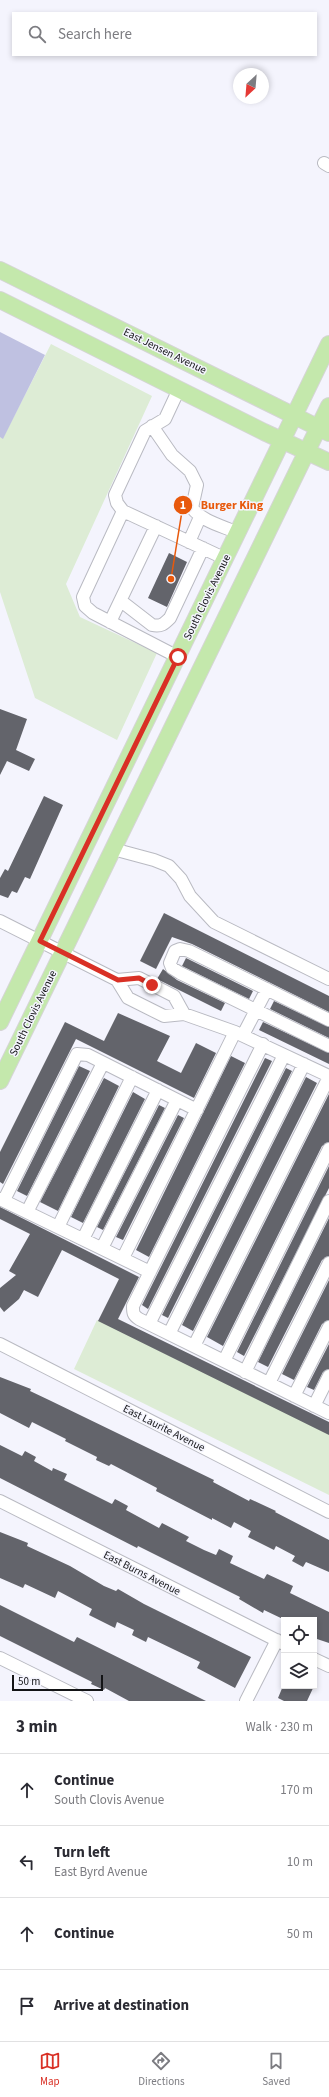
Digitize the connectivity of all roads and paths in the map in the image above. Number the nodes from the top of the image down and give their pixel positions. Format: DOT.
graph roads {
  1 [pos="0,270"];
  2 [pos="0,300"];
  3 [pos="329,344"];
  4 [pos="179,389"];
  5 [pos="329,406"];
  6 [pos="295,416"];
  7 [pos="152,426"];
  8 [pos="324,430"];
  9 [pos="283,441"];
  10 [pos="307,452"];
  11 [pos="329,462"];
  12 [pos="123,511"];
  13 [pos="200,517"];
  14 [pos="156,526"];
  15 [pos="238,533"];
  16 [pos="189,542"];
  17 [pos="203,548"];
  18 [pos="226,559"];
  19 [pos="121,600"];
  20 [pos="110,622"];
  21 [pos="178,657"];
  22 [pos="113,849"];
  23 [pos="0,921"];
  24 [pos="40,941"];
  25 [pos="63,953"];
  26 [pos="329,979"];
  27 [pos="118,980"];
  28 [pos="267,989"];
  29 [pos="256,1011"];
  30 [pos="184,1014"];
  31 [pos="329,1020"];
  32 [pos="0,1022"];
  33 [pos="239,1034"];
  34 [pos="263,1044"];
  35 [pos="329,1046"];
  36 [pos="284,1055"];
  37 [pos="103,1063"];
  38 [pos="304,1064"];
  39 [pos="132,1077"];
  40 [pos="329,1077"];
  41 [pos="0,1081"];
  42 [pos="158,1090"];
  43 [pos="177,1100"];
  44 [pos="197,1110"];
  45 [pos="329,1149"];
  46 [pos="2,1200"];
  47 [pos="329,1201"];
  48 [pos="27,1212"];
  49 [pos="58,1227"];
  50 [pos="83,1239"];
  51 [pos="102,1248"];
  52 [pos="123,1258"];
  53 [pos="329,1263"];
  54 [pos="150,1272"];
  55 [pos="149,1324"];
  56 [pos="329,1327"];
  57 [pos="170,1334"];
  58 [pos="0,1344"];
  59 [pos="194,1346"];
  60 [pos="224,1361"];
  61 [pos="245,1372"];
  62 [pos="329,1376"];
  63 [pos="269,1384"];
  64 [pos="294,1396"];
  65 [pos="314,1406"];
  66 [pos="329,1413"];
  67 [pos="0,1502"];
  68 [pos="329,1512"];
  69 [pos="280,1642"];
  70 [pos="0,1658"];
  71 [pos="317,1660"];
  72 [pos="329,1666"];
  73 [pos="87,1701"];
  74 [pos="246,1701"];
  1 -- 6 [label="main road, East Jensen Avenue"];
  2 -- 4 [label="main road"];
  3 -- 6 [label="main road, South Clovis Avenue"];
  4 -- 7 [label="street"];
  4 -- 9 [label="main road"];
  5 -- 8 [label="main road, South Clovis Avenue"];
  6 -- 8 [label="main road, East Jensen Avenue"];
  6 -- 9 [label="main road, South Clovis Avenue"];
  7 -- 12 [label="street"];
  7 -- 13 [label="street"];
  8 -- 10 [label="main road, South Clovis Avenue"];
  9 -- 10 [label="main road"];
  9 -- 15 [label="main road, South Clovis Avenue"];
  10 -- 11 [label="main road"];
  10 -- 22 [label="main road, South Clovis Avenue"];
  12 -- 14 [label="street"];
  12 -- 20 [label="street"];
  13 -- 15 [label="street"];
  13 -- 16 [label="street"];
  14 -- 16 [label="street"];
  14 -- 19 [label="street"];
  15 -- 18 [label="main road, South Clovis Avenue"];
  16 -- 17 [label="street"];
  17 -- 18 [label="street"];
  17 -- 19 [label="street"];
  18 -- 21 [label="main road, South Clovis Avenue"];
  19 -- 20 [label="street"];
  20 -- 21 [label="street"];
  21 -- 24 [label="main road, South Clovis Avenue"];
  22 -- 25 [label="main road, South Clovis Avenue"];
  22 -- 26 [label="street"];
  23 -- 24 [label="street"];
  24 -- 25 [label="street"];
  24 -- 32 [label="main road, South Clovis Avenue"];
  25 -- 27 [label="street"];
  25 -- 41 [label="main road, South Clovis Avenue"];
  27 -- 30 [label="street"];
  27 -- 30 [label="street"];
  28 -- 29 [label="street"];
  28 -- 29 [label="street"];
  28 -- 31 [label="street"];
  29 -- 33 [label="street"];
  29 -- 35 [label="street"];
  30 -- 33 [label="street"];
  33 -- 34 [label="street"];
  33 -- 44 [label="street"];
  34 -- 36 [label="street"];
  34 -- 54 [label="street"];
  36 -- 38 [label="street"];
  36 -- 55 [label="street"];
  37 -- 39 [label="street"];
  37 -- 46 [label="street"];
  37 -- 48 [label="street"];
  38 -- 40 [label="street"];
  38 -- 57 [label="street"];
  39 -- 42 [label="street"];
  39 -- 49 [label="street"];
  40 -- 59 [label="street"];
  42 -- 43 [label="street"];
  42 -- 50 [label="street"];
  43 -- 44 [label="street"];
  43 -- 51 [label="street"];
  44 -- 52 [label="street"];
  45 -- 60 [label="street"];
  46 -- 48 [label="street"];
  47 -- 61 [label="street"];
  48 -- 49 [label="street"];
  49 -- 50 [label="street"];
  50 -- 51 [label="street"];
  51 -- 52 [label="street"];
  52 -- 54 [label="street"];
  53 -- 63 [label="street"];
  54 -- 55 [label="street"];
  55 -- 57 [label="street"];
  56 -- 64 [label="street"];
  57 -- 59 [label="street"];
  58 -- 68 [label="street, East Laurite Avenue"];
  59 -- 60 [label="street"];
  60 -- 61 [label="street"];
  61 -- 63 [label="street"];
  62 -- 65 [label="street"];
  63 -- 64 [label="street"];
  64 -- 65 [label="street"];
  65 -- 66 [label="street"];
  67 -- 69 [label="street, East Burns Avenue"];
  69 -- 74 [label="street"];
  70 -- 73 [label="street"];
  71 -- 72 [label="street"];
}
